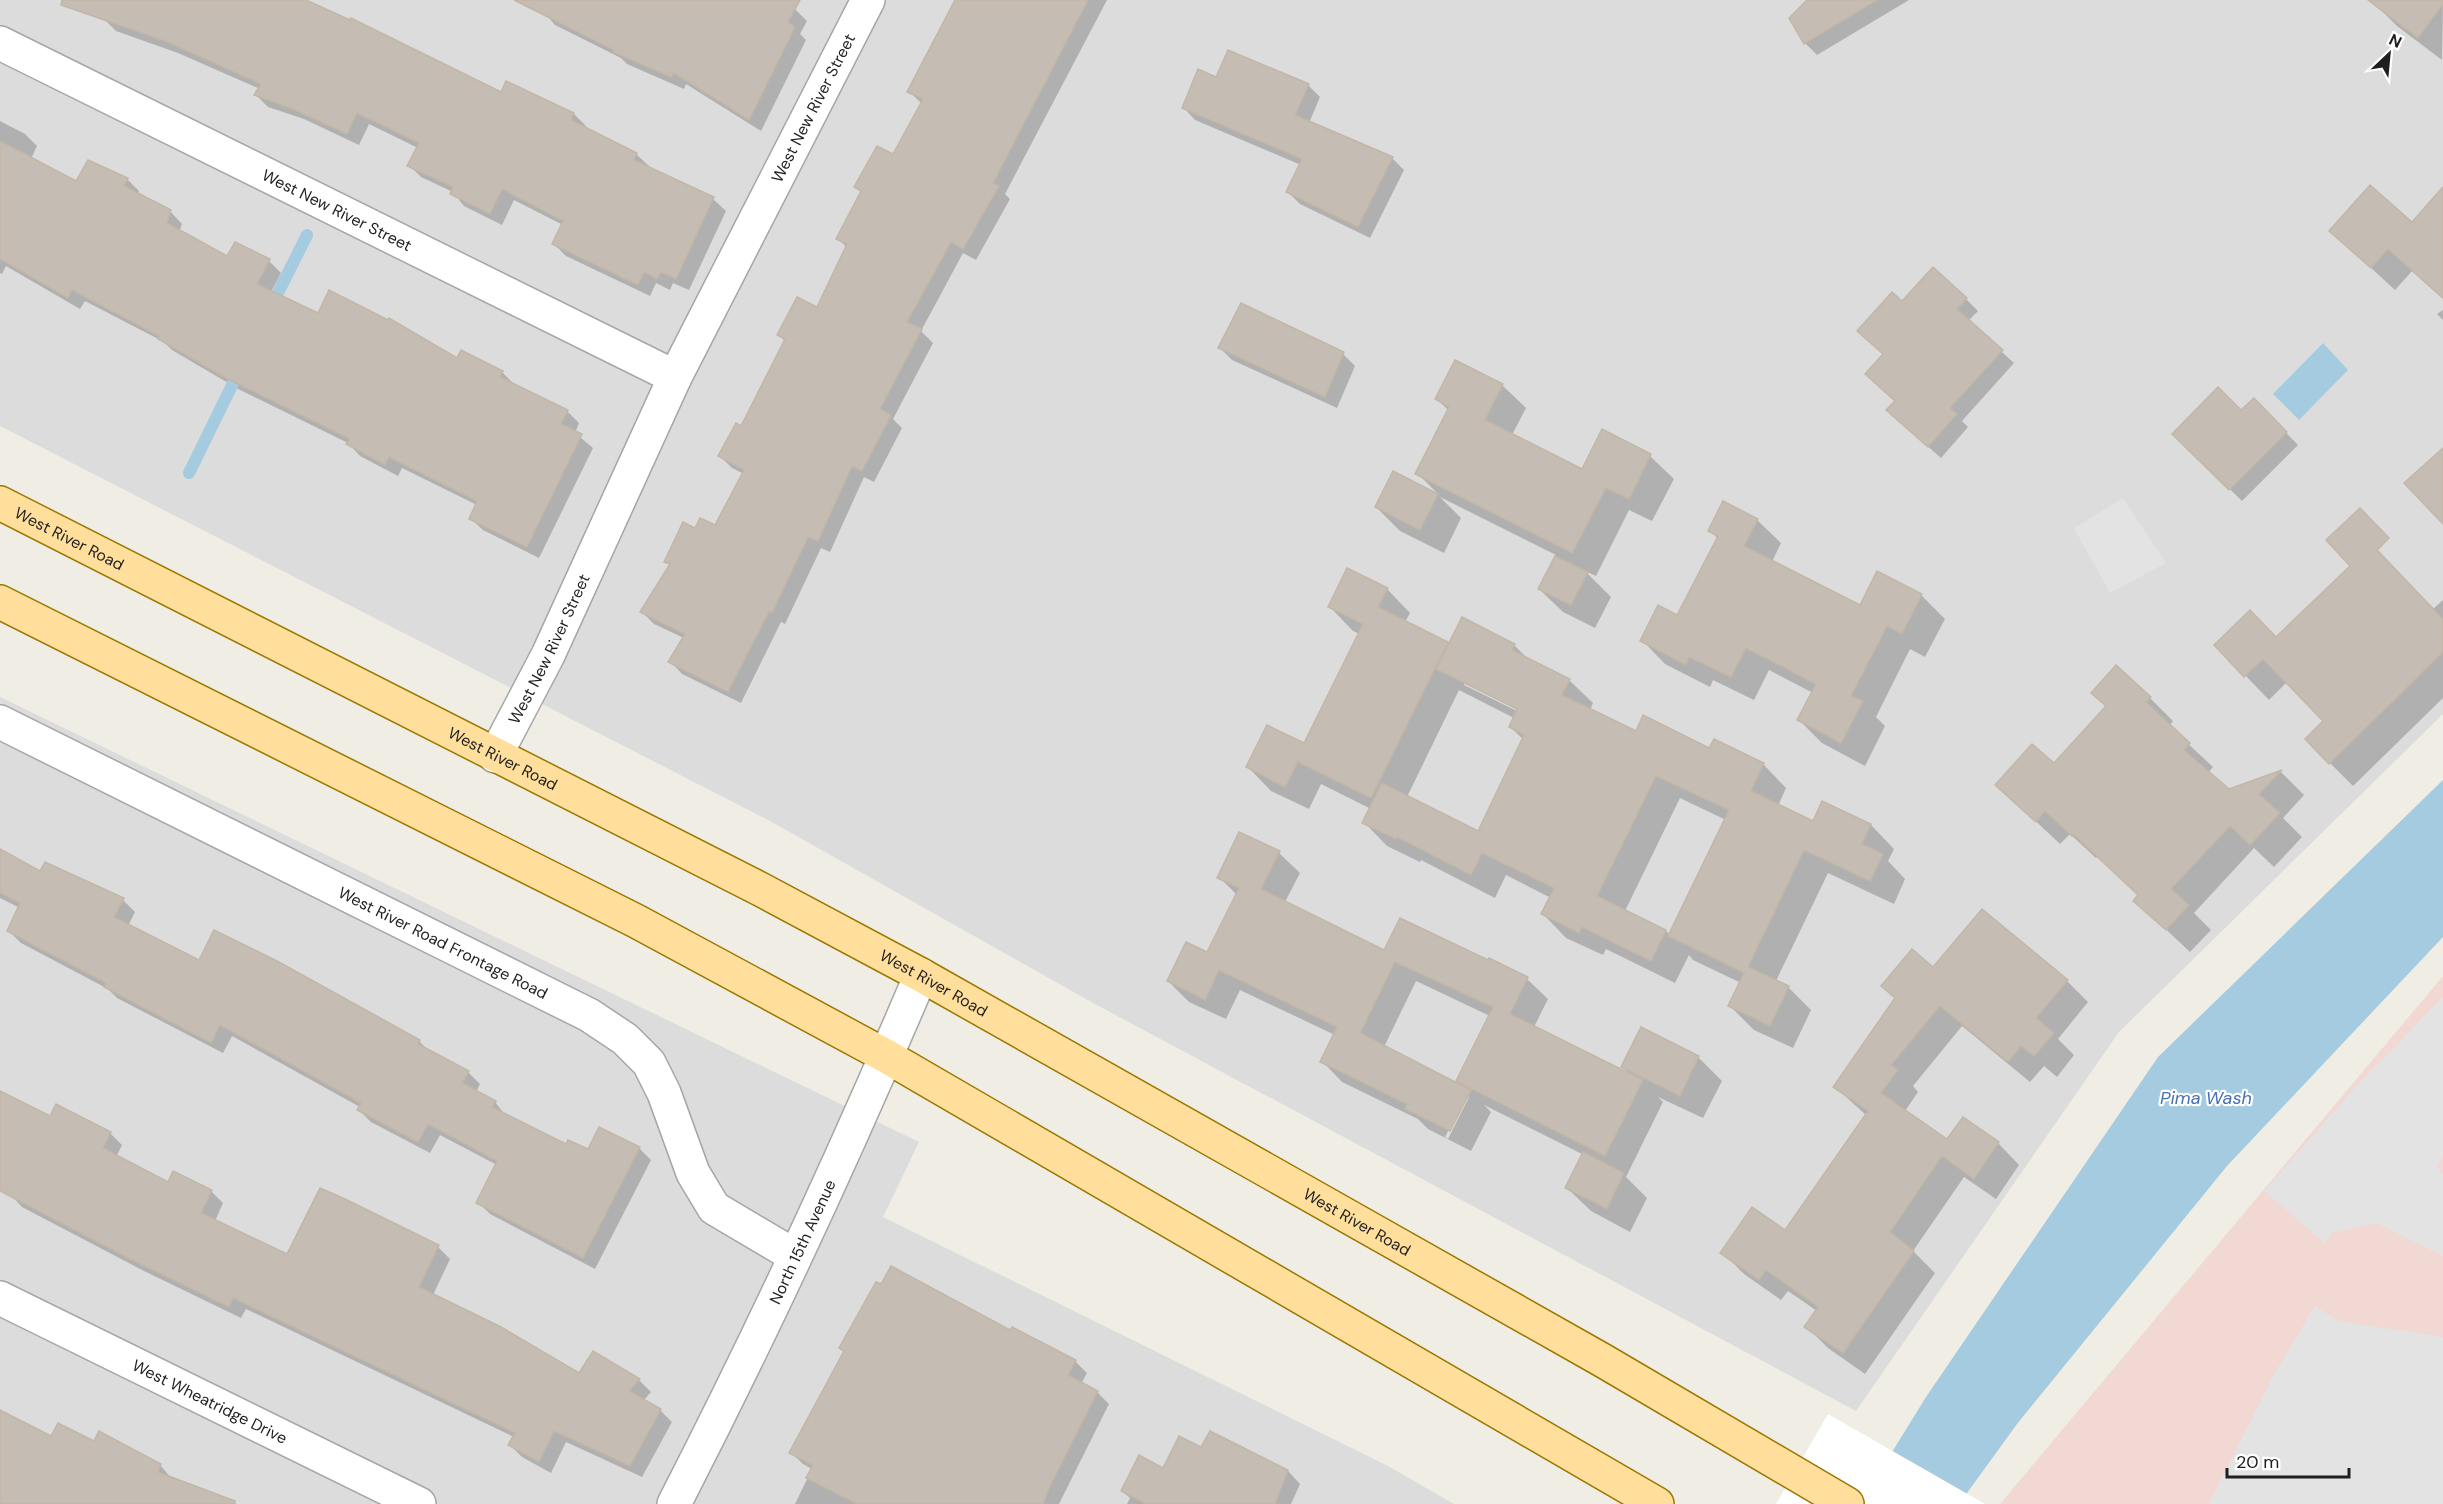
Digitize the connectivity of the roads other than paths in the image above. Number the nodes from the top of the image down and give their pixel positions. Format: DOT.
graph roads {
  1 [pos="868,0"];
  2 [pos="0,43"];
  3 [pos="675,377"];
  4 [pos="0,503"];
  5 [pos="0,602"];
  6 [pos="0,722"];
  7 [pos="495,756"];
  8 [pos="921,975"];
  9 [pos="886,1056"];
  10 [pos="795,1257"];
  11 [pos="0,1298"];
  12 [pos="419,1504"];
  13 [pos="674,1504"];
  14 [pos="1657,1504"];
  15 [pos="1847,1504"];
  1 -- 3 [label="street, West New River Street"];
  2 -- 3 [label="street, West New River Street"];
  3 -- 7 [label="street, West New River Street"];
  4 -- 7 [label="main road, West River Road"];
  5 -- 9 [label="main road"];
  6 -- 10 [label="street, West River Road Frontage Road"];
  7 -- 8 [label="main road, West River Road"];
  8 -- 9 [label="street, North 15th Avenue"];
  8 -- 15 [label="main road, West River Road"];
  9 -- 10 [label="street, North 15th Avenue"];
  9 -- 14 [label="main road"];
  10 -- 13 [label="street, North 15th Avenue"];
  11 -- 12 [label="street, West Wheatridge Drive"];
}
